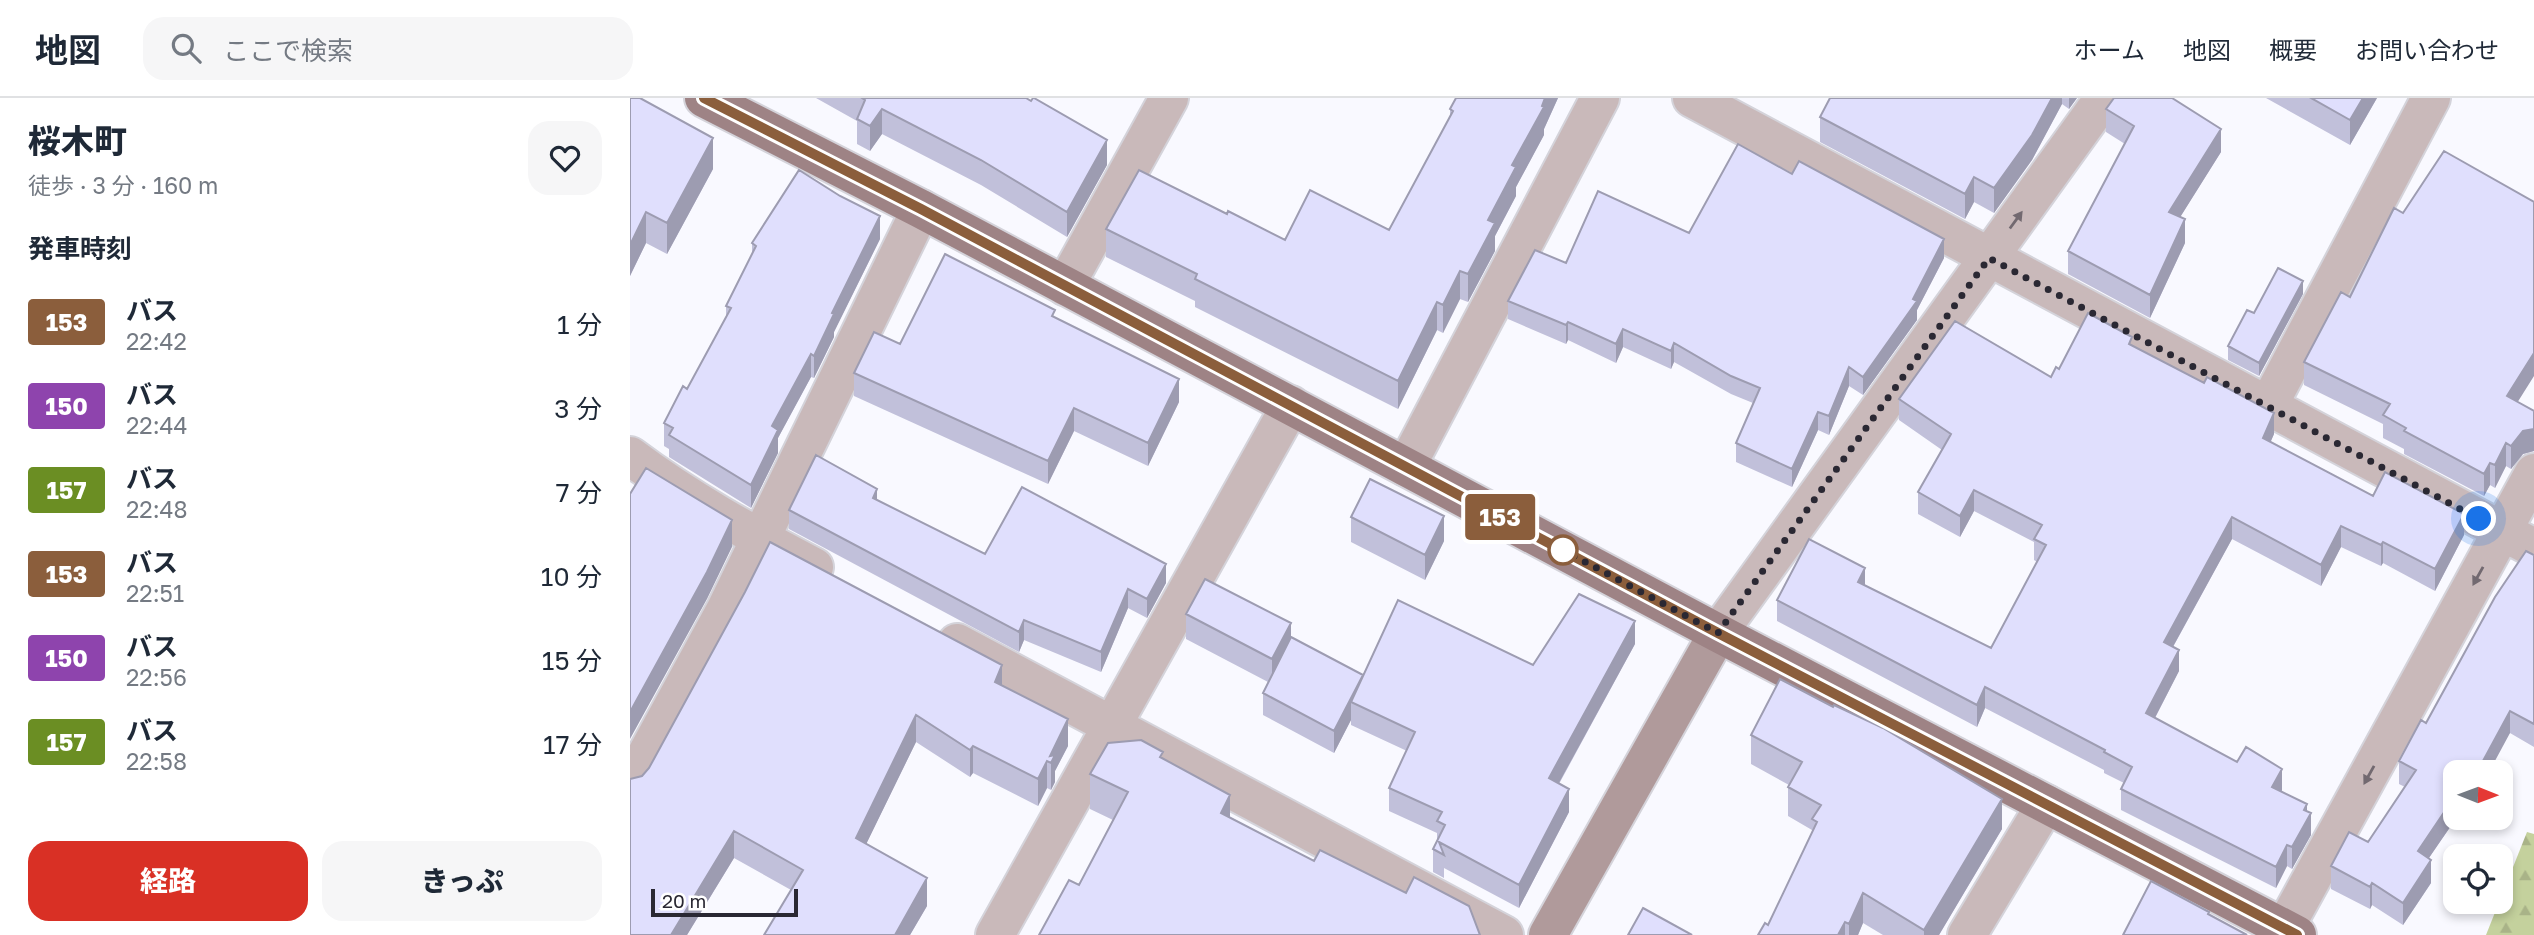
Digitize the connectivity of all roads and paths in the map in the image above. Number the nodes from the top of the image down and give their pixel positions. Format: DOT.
graph roads {
  1 [pos="704,98"];
  2 [pos="1169,98"];
  3 [pos="1600,98"];
  4 [pos="1692,98"];
  5 [pos="2104,98"];
  6 [pos="2431,98"];
  7 [pos="921,209"];
  8 [pos="1989,258"];
  9 [pos="1065,286"];
  10 [pos="1291,405"];
  11 [pos="2268,406"];
  12 [pos="630,456"];
  13 [pos="1406,467"];
  14 [pos="2534,472"];
  15 [pos="759,538"];
  16 [pos="2518,540"];
  17 [pos="845,583"];
  18 [pos="930,629"];
  19 [pos="1718,633"];
  20 [pos="1114,726"];
  21 [pos="630,785"];
  22 [pos="2046,804"];
  23 [pos="2290,932"];
  24 [pos="995,935"];
  25 [pos="1504,935"];
  26 [pos="1548,935"];
  27 [pos="1967,935"];
  1 -- 7 [label="main road"];
  2 -- 9 [label="street"];
  3 -- 13 [label="street"];
  4 -- 8 [label="street"];
  8 -- 5 [label="street, one-way"];
  6 -- 11 [label="street"];
  7 -- 9 [label="main road"];
  7 -- 15 [label="street"];
  8 -- 11 [label="street"];
  8 -- 19 [label="street"];
  9 -- 10 [label="main road"];
  10 -- 13 [label="main road"];
  10 -- 20 [label="street"];
  11 -- 16 [label="street"];
  12 -- 15 [label="street"];
  13 -- 19 [label="main road"];
  14 -- 16 [label="street"];
  15 -- 17 [label="street"];
  15 -- 21 [label="street"];
  16 -- 23 [label="street, one-way"];
  18 -- 20 [label="street"];
  19 -- 22 [label="main road"];
  19 -- 26 [label="street"];
  20 -- 24 [label="street"];
  20 -- 25 [label="street"];
  22 -- 23 [label="main road"];
  22 -- 27 [label="street"];
}
